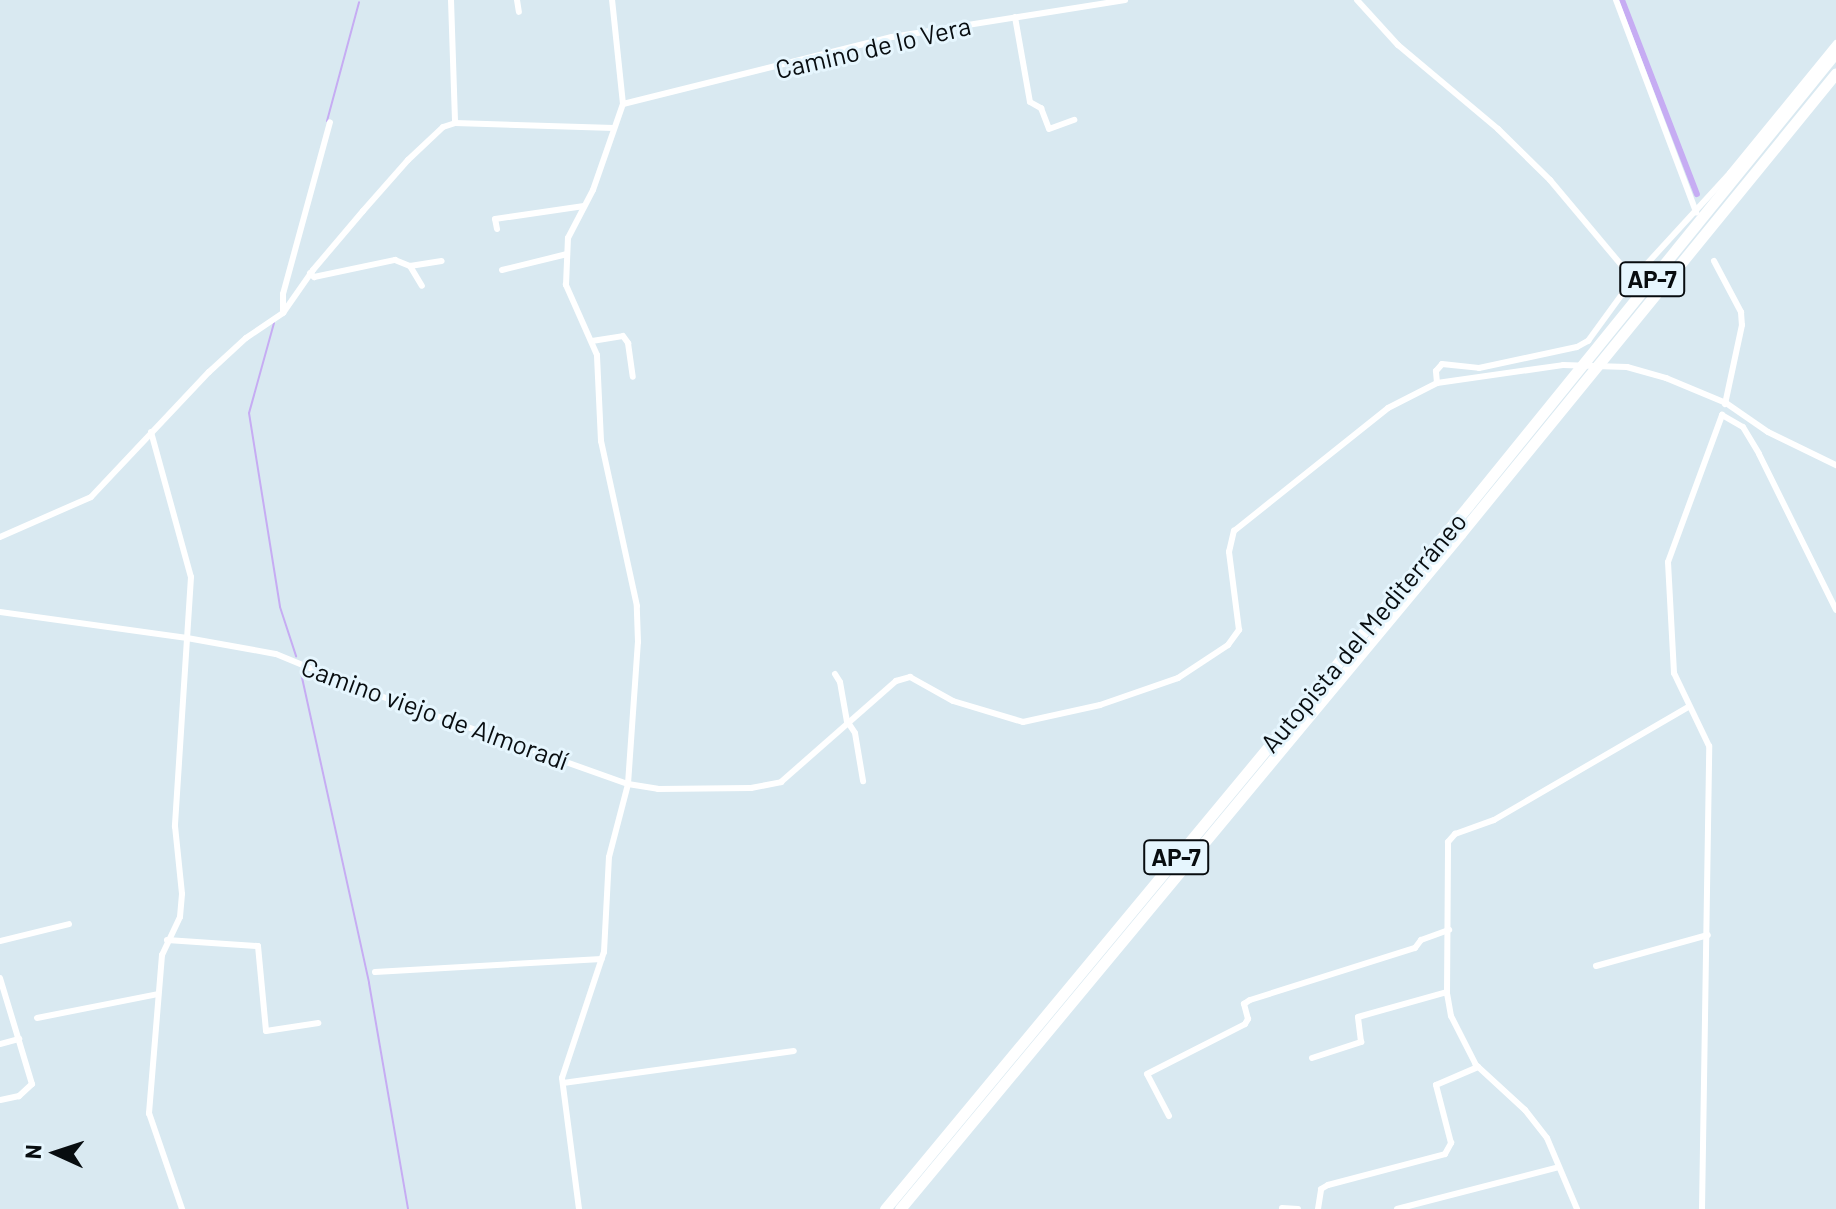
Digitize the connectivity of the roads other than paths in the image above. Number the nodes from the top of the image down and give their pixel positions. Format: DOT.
graph roads {
  1 [pos="451,0"];
  2 [pos="517,0"];
  3 [pos="612,0"];
  4 [pos="1125,0"];
  5 [pos="1357,0"];
  6 [pos="1616,0"];
  7 [pos="519,12"];
  8 [pos="1015,17"];
  9 [pos="1836,43"];
  10 [pos="1836,52"];
  11 [pos="1836,73"];
  12 [pos="623,104"];
  13 [pos="1074,120"];
  14 [pos="330,122"];
  15 [pos="455,123"];
  16 [pos="614,128"];
  17 [pos="584,206"];
  18 [pos="1696,212"];
  19 [pos="497,229"];
  20 [pos="567,254"];
  21 [pos="442,261"];
  22 [pos="1714,261"];
  23 [pos="410,266"];
  24 [pos="502,270"];
  25 [pos="310,273"];
  26 [pos="1633,279"];
  27 [pos="422,286"];
  28 [pos="283,313"];
  29 [pos="592,341"];
  30 [pos="633,377"];
  31 [pos="1437,383"];
  32 [pos="1726,403"];
  33 [pos="1722,415"];
  34 [pos="151,432"];
  35 [pos="1836,465"];
  36 [pos="0,537"];
  37 [pos="1836,610"];
  38 [pos="0,612"];
  39 [pos="187,638"];
  40 [pos="835,674"];
  41 [pos="1688,707"];
  42 [pos="849,724"];
  43 [pos="863,781"];
  44 [pos="628,784"];
  45 [pos="69,924"];
  46 [pos="1449,930"];
  47 [pos="1708,935"];
  48 [pos="167,940"];
  49 [pos="0,941"];
  50 [pos="602,959"];
  51 [pos="1596,966"];
  52 [pos="375,972"];
  53 [pos="0,978"];
  54 [pos="1447,992"];
  55 [pos="158,994"];
  56 [pos="37,1018"];
  57 [pos="318,1023"];
  58 [pos="19,1039"];
  59 [pos="0,1044"];
  60 [pos="794,1051"];
  61 [pos="1312,1058"];
  62 [pos="1478,1067"];
  63 [pos="563,1083"];
  64 [pos="0,1100"];
  65 [pos="1169,1116"];
  66 [pos="1559,1167"];
  67 [pos="1282,1208"];
  68 [pos="182,1209"];
  69 [pos="579,1209"];
  70 [pos="885,1209"];
  71 [pos="900,1209"];
  72 [pos="1298,1209"];
  73 [pos="1318,1209"];
  74 [pos="1397,1209"];
  75 [pos="1577,1209"];
  76 [pos="1702,1209"];
  1 -- 15 [label="street"];
  2 -- 7 [label="street"];
  3 -- 12 [label="street"];
  4 -- 8 [label="street, Camino de lo Vera"];
  5 -- 26 [label="street"];
  6 -- 18 [label="street"];
  8 -- 12 [label="street, Camino de lo Vera"];
  8 -- 13 [label="street"];
  9 -- 18 [label="street"];
  10 -- 70 [label="highway, Autopista del Mediterráneo / AP-7"];
  11 -- 71 [label="highway, Autopista del Mediterráneo / AP-7"];
  12 -- 16 [label="street"];
  14 -- 28 [label="street"];
  15 -- 16 [label="street"];
  15 -- 25 [label="street"];
  16 -- 17 [label="street"];
  17 -- 19 [label="street"];
  17 -- 20 [label="street"];
  18 -- 26 [label="street"];
  20 -- 24 [label="street"];
  20 -- 29 [label="street"];
  21 -- 23 [label="street"];
  22 -- 32 [label="street"];
  23 -- 25 [label="street"];
  23 -- 27 [label="street"];
  25 -- 28 [label="street"];
  26 -- 31 [label="street"];
  28 -- 34 [label="street"];
  29 -- 30 [label="street"];
  29 -- 44 [label="street"];
  31 -- 32 [label="street, Camino viejo de Almoradí"];
  31 -- 42 [label="street, Camino viejo de Almoradí"];
  32 -- 33 [label="street"];
  32 -- 35 [label="street, Camino viejo de Almoradí"];
  33 -- 37 [label="street"];
  33 -- 41 [label="street"];
  34 -- 36 [label="street"];
  34 -- 39 [label="street"];
  38 -- 39 [label="street, Camino viejo de Almoradí"];
  39 -- 44 [label="street, Camino viejo de Almoradí"];
  39 -- 48 [label="street"];
  40 -- 42 [label="street"];
  41 -- 46 [label="street"];
  41 -- 47 [label="street"];
  42 -- 43 [label="street"];
  42 -- 44 [label="street, Camino viejo de Almoradí"];
  44 -- 50 [label="street"];
  45 -- 49 [label="street"];
  46 -- 54 [label="street"];
  46 -- 65 [label="street"];
  47 -- 51 [label="street"];
  47 -- 76 [label="street"];
  48 -- 55 [label="street"];
  48 -- 57 [label="street"];
  50 -- 52 [label="street"];
  50 -- 63 [label="street"];
  53 -- 58 [label="street"];
  54 -- 61 [label="street"];
  54 -- 62 [label="street"];
  55 -- 56 [label="street"];
  55 -- 68 [label="street"];
  58 -- 59 [label="street"];
  58 -- 64 [label="street"];
  60 -- 63 [label="street"];
  62 -- 66 [label="street"];
  62 -- 73 [label="street"];
  63 -- 69 [label="street"];
  66 -- 74 [label="street"];
  66 -- 75 [label="street"];
  67 -- 72 [label="street"];
}
